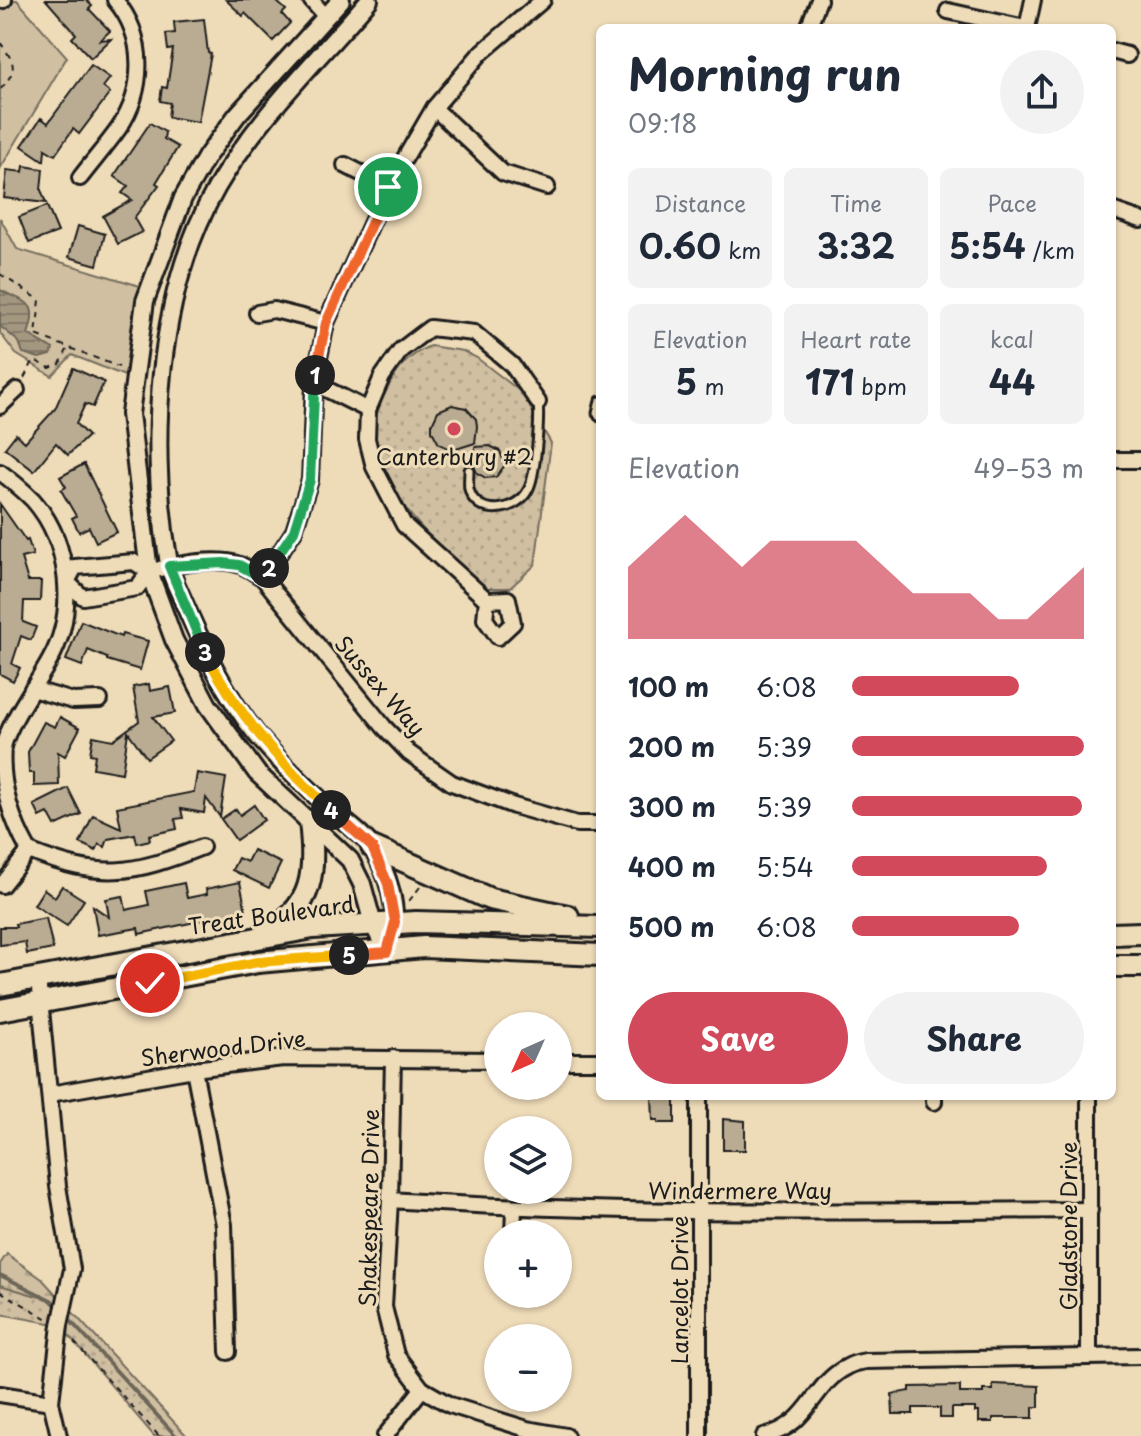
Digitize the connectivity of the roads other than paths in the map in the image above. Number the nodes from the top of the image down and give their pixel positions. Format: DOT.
graph roads {
  1 [pos="115,0"];
  2 [pos="311,0"];
  3 [pos="341,0"];
  4 [pos="369,0"];
  5 [pos="543,0"];
  6 [pos="819,0"];
  7 [pos="1033,0"];
  8 [pos="948,11"];
  9 [pos="325,16"];
  10 [pos="810,24"];
  11 [pos="1008,24"];
  12 [pos="1027,24"];
  13 [pos="434,108"];
  14 [pos="345,165"];
  15 [pos="80,178"];
  16 [pos="388,187"];
  17 [pos="547,187"];
  18 [pos="1116,211"];
  19 [pos="1141,220"];
  20 [pos="257,313"];
  21 [pos="326,323"];
  22 [pos="314,383"];
  23 [pos="17,390"];
  24 [pos="538,402"];
  25 [pos="0,406"];
  26 [pos="368,410"];
  27 [pos="1116,460"];
  28 [pos="1141,460"];
  29 [pos="469,470"];
  30 [pos="0,472"];
  31 [pos="169,566"];
  32 [pos="149,572"];
  33 [pos="263,578"];
  34 [pos="67,582"];
  35 [pos="487,600"];
  36 [pos="32,689"];
  37 [pos="100,700"];
  38 [pos="310,821"];
  39 [pos="596,824"];
  40 [pos="202,847"];
  41 [pos="372,847"];
  42 [pos="29,851"];
  43 [pos="2,885"];
  44 [pos="596,919"];
  45 [pos="395,922"];
  46 [pos="373,924"];
  47 [pos="596,927"];
  48 [pos="1141,933"];
  49 [pos="1116,934"];
  50 [pos="255,937"];
  51 [pos="387,952"];
  52 [pos="596,955"];
  53 [pos="1116,966"];
  54 [pos="1141,966"];
  55 [pos="38,978"];
  56 [pos="0,985"];
  57 [pos="42,1003"];
  58 [pos="0,1010"];
  59 [pos="393,1058"];
  60 [pos="484,1060"];
  61 [pos="572,1061"];
  62 [pos="596,1061"];
  63 [pos="194,1069"];
  64 [pos="50,1094"];
  65 [pos="699,1100"];
  66 [pos="1089,1100"];
  67 [pos="390,1200"];
  68 [pos="514,1209"];
  69 [pos="1090,1210"];
  70 [pos="700,1212"];
  71 [pos="514,1220"];
  72 [pos="228,1352"];
  73 [pos="1089,1356"];
  74 [pos="1141,1356"];
  75 [pos="422,1389"];
  76 [pos="0,1394"];
  77 [pos="51,1402"];
  78 [pos="59,1436"];
  79 [pos="385,1436"];
  80 [pos="566,1436"];
  81 [pos="699,1436"];
  82 [pos="764,1436"];
  1 -- 15 [label="street"];
  2 -- 9 [label="street"];
  3 -- 9 [label="street"];
  4 -- 31 [label="street"];
  5 -- 13 [label="street"];
  6 -- 10 [label="street"];
  7 -- 12 [label="street"];
  8 -- 11 [label="street"];
  9 -- 32 [label="street"];
  13 -- 16 [label="street"];
  13 -- 17 [label="street"];
  14 -- 16 [label="street"];
  16 -- 21 [label="street"];
  18 -- 19 [label="street"];
  20 -- 21 [label="street"];
  21 -- 22 [label="street"];
  22 -- 26 [label="street"];
  22 -- 33 [label="street"];
  23 -- 25 [label="street"];
  24 -- 26 [label="street"];
  24 -- 29 [label="lane"];
  26 -- 35 [label="street"];
  27 -- 28 [label="street"];
  30 -- 34 [label="street"];
  31 -- 32 [label="street, Sussex Way"];
  31 -- 33 [label="street, Sussex Way"];
  31 -- 41 [label="street"];
  32 -- 34 [label="street"];
  32 -- 34 [label="street"];
  32 -- 38 [label="street"];
  33 -- 39 [label="street, Sussex Way"];
  34 -- 36 [label="street"];
  36 -- 37 [label="street"];
  36 -- 42 [label="street"];
  38 -- 46 [label="street"];
  38 -- 50 [label="main road"];
  40 -- 42 [label="street"];
  41 -- 44 [label="main road"];
  41 -- 45 [label="street"];
  42 -- 43 [label="street"];
  45 -- 46 [label="main road, Treat Boulevard"];
  45 -- 47 [label="main road, Treat Boulevard"];
  45 -- 51 [label="street"];
  46 -- 50 [label="main road, Treat Boulevard"];
  46 -- 51 [label="street"];
  48 -- 49 [label="main road"];
  50 -- 55 [label="main road, Treat Boulevard"];
  51 -- 52 [label="main road, Treat Boulevard"];
  51 -- 57 [label="main road, Treat Boulevard"];
  53 -- 54 [label="main road"];
  55 -- 56 [label="main road, Treat Boulevard"];
  55 -- 57 [label="street"];
  57 -- 58 [label="main road, Treat Boulevard"];
  57 -- 64 [label="street"];
  59 -- 60 [label="street, Sherwood Drive"];
  59 -- 63 [label="street, Sherwood Drive"];
  59 -- 67 [label="street, Shakespeare Drive"];
  61 -- 62 [label="street"];
  63 -- 64 [label="street, Sherwood Drive"];
  63 -- 72 [label="street"];
  64 -- 77 [label="street"];
  65 -- 70 [label="street, Lancelot Drive"];
  66 -- 69 [label="street, Gladstone Drive"];
  67 -- 68 [label="street, Windermere Way"];
  67 -- 75 [label="street, Shakespeare Drive"];
  68 -- 70 [label="street, Windermere Way"];
  68 -- 71 [label="street"];
  69 -- 70 [label="street, Windermere Way"];
  69 -- 73 [label="street, Gladstone Drive"];
  70 -- 81 [label="street, Lancelot Drive"];
  73 -- 74 [label="street"];
  73 -- 82 [label="street"];
  75 -- 79 [label="street"];
  75 -- 80 [label="street, Shakespeare Drive"];
  76 -- 77 [label="street"];
  77 -- 78 [label="street"];
}
